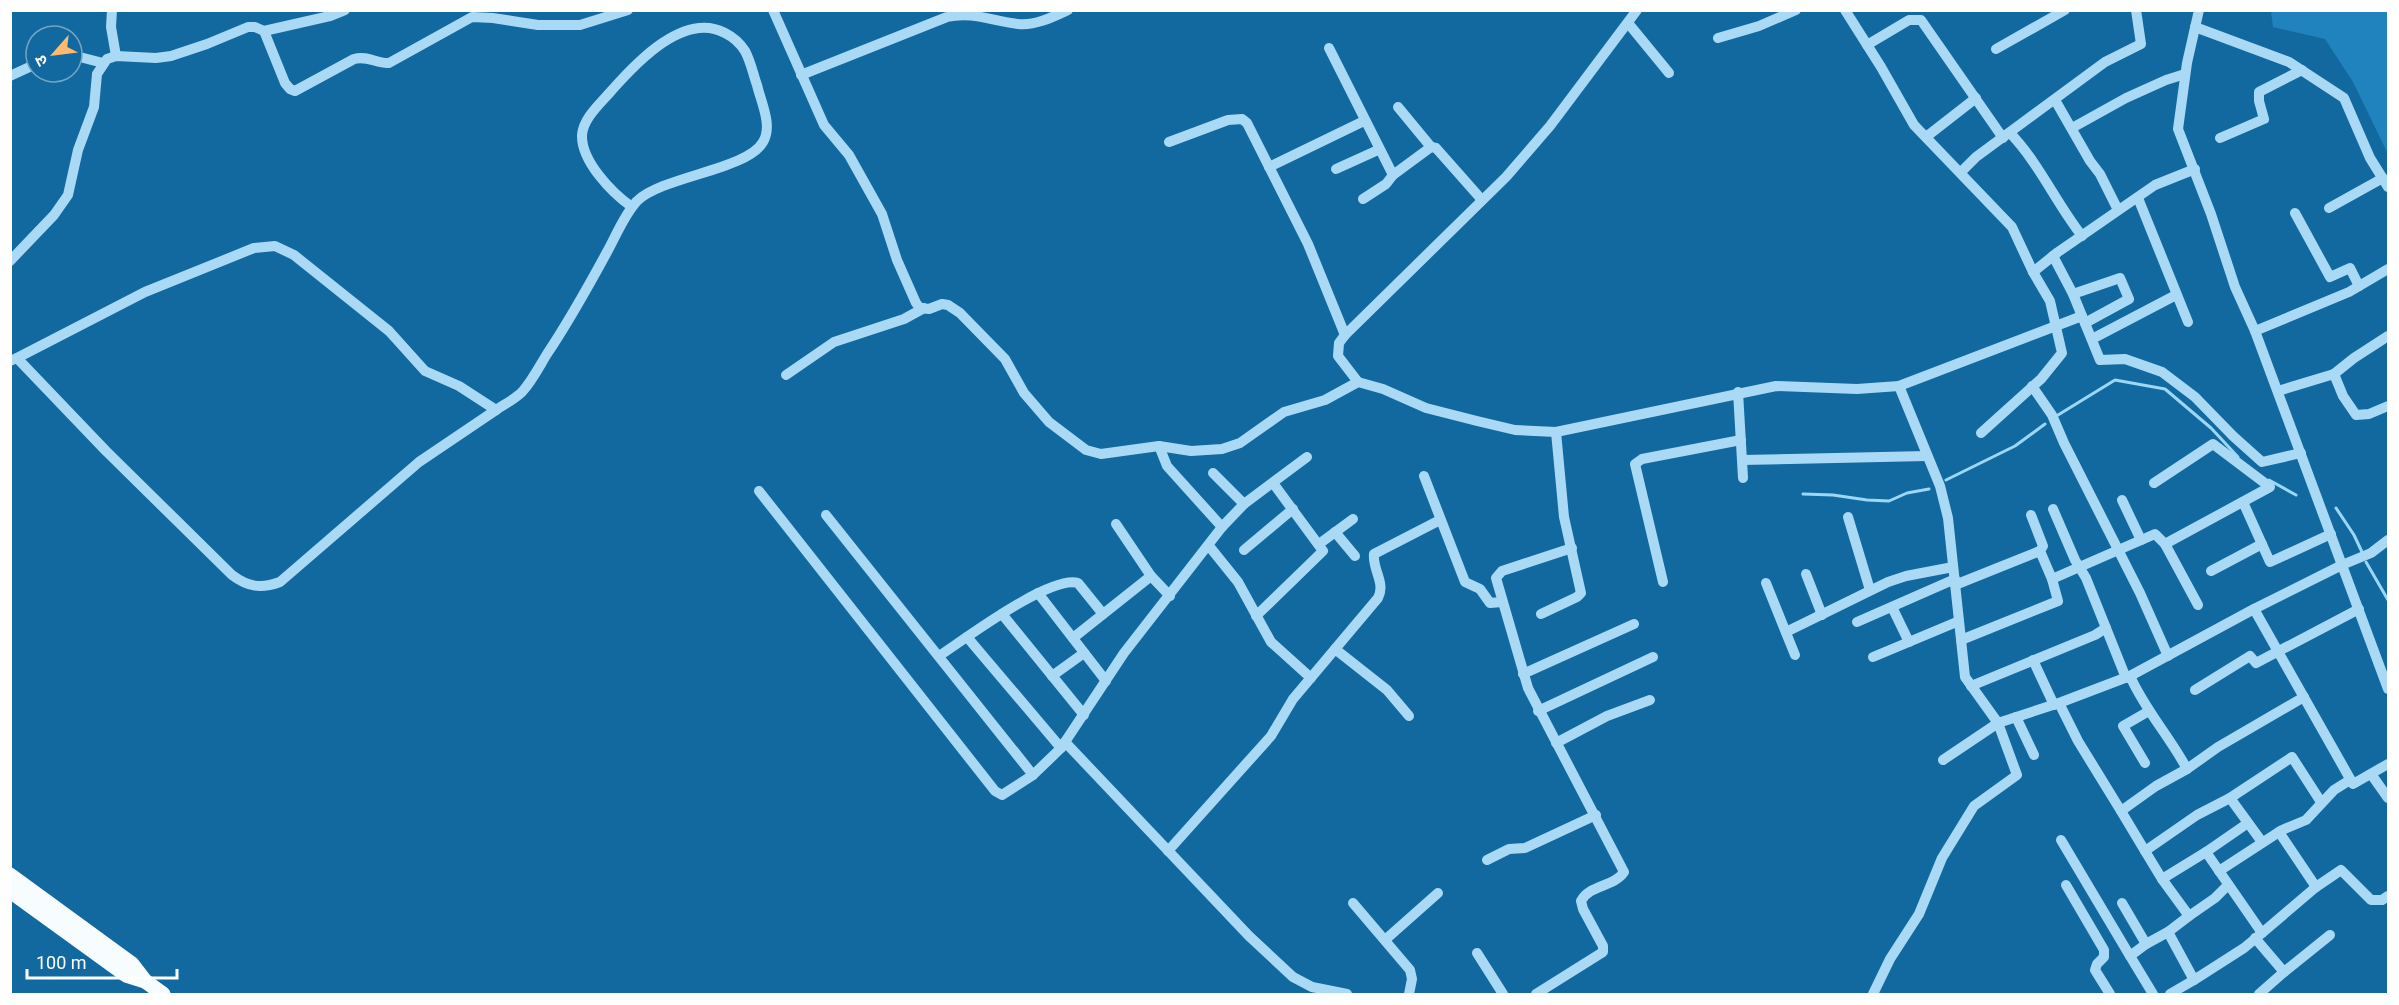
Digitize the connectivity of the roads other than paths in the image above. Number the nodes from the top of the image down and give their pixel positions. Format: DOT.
graph roads {
  1 [pos="112,10"];
  2 [pos="345,10"];
  3 [pos="628,10"];
  4 [pos="773,10"];
  5 [pos="1068,10"];
  6 [pos="1637,10"];
  7 [pos="1796,10"];
  8 [pos="1845,10"];
  9 [pos="2065,10"];
  10 [pos="2136,10"];
  11 [pos="2199,10"];
  12 [pos="1628,23"];
  13 [pos="2195,27"];
  14 [pos="264,31"];
  15 [pos="1718,38"];
  16 [pos="1867,45"];
  17 [pos="1329,48"];
  18 [pos="1996,49"];
  19 [pos="116,56"];
  20 [pos="84,58"];
  21 [pos="104,63"];
  22 [pos="24,70"];
  23 [pos="2302,70"];
  24 [pos="1669,73"];
  25 [pos="2185,74"];
  26 [pos="801,75"];
  27 [pos="10,76"];
  28 [pos="1976,98"];
  29 [pos="2055,100"];
  30 [pos="1398,107"];
  31 [pos="1364,121"];
  32 [pos="2072,128"];
  33 [pos="2007,135"];
  34 [pos="1926,137"];
  35 [pos="2220,138"];
  36 [pos="1169,142"];
  37 [pos="1431,147"];
  38 [pos="1378,150"];
  39 [pos="1269,167"];
  40 [pos="1336,169"];
  41 [pos="2195,169"];
  42 [pos="1960,172"];
  43 [pos="1393,175"];
  44 [pos="2386,183"];
  45 [pos="1363,198"];
  46 [pos="2138,198"];
  47 [pos="1482,200"];
  48 [pos="632,207"];
  49 [pos="2329,208"];
  50 [pos="2118,210"];
  51 [pos="2295,213"];
  52 [pos="2082,236"];
  53 [pos="2053,256"];
  54 [pos="10,261"];
  55 [pos="2388,269"];
  56 [pos="2033,272"];
  57 [pos="2359,286"];
  58 [pos="2073,294"];
  59 [pos="2176,295"];
  60 [pos="926,309"];
  61 [pos="2083,320"];
  62 [pos="2188,322"];
  63 [pos="2056,326"];
  64 [pos="2256,331"];
  65 [pos="1345,335"];
  66 [pos="2388,336"];
  67 [pos="2091,339"];
  68 [pos="14,359"];
  69 [pos="2334,374"];
  70 [pos="786,375"];
  71 [pos="1358,382"];
  72 [pos="1899,386"];
  73 [pos="2032,386"];
  74 [pos="1738,392"];
  75 [pos="2278,392"];
  76 [pos="2388,406"];
  77 [pos="496,410"];
  78 [pos="1556,432"];
  79 [pos="1981,433"];
  80 [pos="1741,440"];
  81 [pos="1161,453"];
  82 [pos="2301,453"];
  83 [pos="1927,456"];
  84 [pos="1307,458"];
  85 [pos="1742,460"];
  86 [pos="1213,473"];
  87 [pos="1424,476"];
  88 [pos="1743,478"];
  89 [pos="1273,483"];
  90 [pos="2154,483"];
  91 [pos="759,491"];
  92 [pos="2122,500"];
  93 [pos="2243,502"];
  94 [pos="1244,504"];
  95 [pos="1293,509"];
  96 [pos="2054,509"];
  97 [pos="826,515"];
  98 [pos="2031,515"];
  99 [pos="1848,517"];
  100 [pos="1353,519"];
  101 [pos="1440,520"];
  102 [pos="1116,524"];
  103 [pos="1222,527"];
  104 [pos="1335,532"];
  105 [pos="2331,534"];
  106 [pos="2141,540"];
  107 [pos="2388,540"];
  108 [pos="1319,544"];
  109 [pos="2165,544"];
  110 [pos="2262,544"];
  111 [pos="1209,546"];
  112 [pos="1572,548"];
  113 [pos="1244,550"];
  114 [pos="2118,550"];
  115 [pos="2040,551"];
  116 [pos="1355,556"];
  117 [pos="2342,565"];
  118 [pos="2078,567"];
  119 [pos="2211,571"];
  120 [pos="1806,574"];
  121 [pos="1151,576"];
  122 [pos="1954,577"];
  123 [pos="2052,579"];
  124 [pos="1662,582"];
  125 [pos="1766,584"];
  126 [pos="1870,590"];
  127 [pos="1038,593"];
  128 [pos="1170,596"];
  129 [pos="1502,602"];
  130 [pos="2198,605"];
  131 [pos="1892,607"];
  132 [pos="2254,609"];
  133 [pos="2359,609"];
  134 [pos="1002,614"];
  135 [pos="1103,614"];
  136 [pos="1542,614"];
  137 [pos="1822,615"];
  138 [pos="1256,616"];
  139 [pos="1959,621"];
  140 [pos="1857,622"];
  141 [pos="1634,624"];
  142 [pos="2106,628"];
  143 [pos="1786,632"];
  144 [pos="967,637"];
  145 [pos="1073,638"];
  146 [pos="1961,640"];
  147 [pos="1909,642"];
  148 [pos="1335,649"];
  149 [pos="2279,652"];
  150 [pos="1084,653"];
  151 [pos="1795,655"];
  152 [pos="939,656"];
  153 [pos="2168,656"];
  154 [pos="1653,657"];
  155 [pos="1873,657"];
  156 [pos="2033,660"];
  157 [pos="2385,668"];
  158 [pos="1523,674"];
  159 [pos="1052,676"];
  160 [pos="2128,677"];
  161 [pos="1311,678"];
  162 [pos="1106,681"];
  163 [pos="1971,686"];
  164 [pos="2388,689"];
  165 [pos="2195,690"];
  166 [pos="2304,697"];
  167 [pos="1650,700"];
  168 [pos="2057,704"];
  169 [pos="1538,711"];
  170 [pos="2149,711"];
  171 [pos="1084,715"];
  172 [pos="1409,716"];
  173 [pos="2016,717"];
  174 [pos="1998,723"];
  175 [pos="1556,743"];
  176 [pos="1063,745"];
  177 [pos="2034,755"];
  178 [pos="1942,760"];
  179 [pos="2145,763"];
  180 [pos="2388,764"];
  181 [pos="2187,769"];
  182 [pos="2371,774"];
  183 [pos="1033,775"];
  184 [pos="2350,780"];
  185 [pos="2230,798"];
  186 [pos="2388,798"];
  187 [pos="2321,802"];
  188 [pos="2121,811"];
  189 [pos="1596,815"];
  190 [pos="2248,823"];
  191 [pos="2280,832"];
  192 [pos="2061,840"];
  193 [pos="2262,842"];
  194 [pos="1168,851"];
  195 [pos="2145,851"];
  196 [pos="2205,852"];
  197 [pos="1487,860"];
  198 [pos="2219,871"];
  199 [pos="10,875"];
  200 [pos="2162,879"];
  201 [pos="2066,885"];
  202 [pos="2228,885"];
  203 [pos="2316,887"];
  204 [pos="10,891"];
  205 [pos="1438,893"];
  206 [pos="2388,896"];
  207 [pos="1353,903"];
  208 [pos="2122,903"];
  209 [pos="2189,916"];
  210 [pos="2168,932"];
  211 [pos="2330,934"];
  212 [pos="2259,936"];
  213 [pos="1385,940"];
  214 [pos="2146,944"];
  215 [pos="1478,953"];
  216 [pos="2130,956"];
  217 [pos="2284,972"];
  218 [pos="2194,980"];
  219 [pos="145,981"];
  220 [pos="163,994"];
  221 [pos="1347,994"];
  222 [pos="1409,994"];
  223 [pos="1503,994"];
  224 [pos="1536,994"];
  225 [pos="1874,994"];
  226 [pos="2110,994"];
  227 [pos="2153,994"];
  228 [pos="2170,994"];
  229 [pos="2259,994"];
  1 -- 19 [label="street"];
  2 -- 14 [label="street"];
  3 -- 14 [label="street"];
  4 -- 26 [label="street"];
  5 -- 26 [label="street"];
  6 -- 12 [label="street"];
  7 -- 15 [label="street"];
  8 -- 16 [label="street"];
  9 -- 18 [label="street"];
  10 -- 29 [label="street"];
  11 -- 13 [label="street"];
  12 -- 24 [label="street"];
  12 -- 47 [label="street"];
  13 -- 23 [label="street"];
  13 -- 25 [label="street"];
  14 -- 19 [label="street"];
  16 -- 28 [label="street"];
  16 -- 34 [label="street"];
  17 -- 31 [label="street"];
  19 -- 21 [label="street"];
  20 -- 21 [label="street"];
  21 -- 54 [label="street"];
  22 -- 27 [label="street"];
  23 -- 35 [label="street"];
  23 -- 44 [label="street"];
  25 -- 32 [label="street"];
  25 -- 41 [label="street"];
  26 -- 60 [label="street"];
  28 -- 33 [label="street"];
  28 -- 34 [label="street"];
  29 -- 32 [label="street"];
  29 -- 33 [label="street"];
  30 -- 37 [label="street"];
  31 -- 38 [label="street"];
  31 -- 39 [label="street"];
  32 -- 50 [label="street"];
  33 -- 42 [label="street"];
  33 -- 52 [label="street"];
  34 -- 42 [label="street"];
  36 -- 39 [label="street"];
  37 -- 43 [label="street"];
  37 -- 47 [label="street"];
  38 -- 40 [label="street"];
  38 -- 43 [label="street"];
  39 -- 65 [label="street"];
  41 -- 46 [label="street"];
  41 -- 64 [label="street"];
  42 -- 56 [label="street"];
  43 -- 45 [label="street"];
  44 -- 49 [label="street"];
  46 -- 50 [label="street"];
  46 -- 59 [label="street"];
  47 -- 65 [label="street"];
  48 -- 48 [label="street"];
  48 -- 77 [label="street"];
  50 -- 52 [label="street"];
  51 -- 57 [label="street"];
  52 -- 53 [label="street"];
  53 -- 56 [label="street"];
  53 -- 58 [label="street"];
  55 -- 57 [label="street"];
  56 -- 63 [label="street"];
  57 -- 64 [label="street"];
  58 -- 61 [label="street"];
  58 -- 61 [label="street"];
  59 -- 62 [label="street"];
  59 -- 67 [label="street"];
  60 -- 70 [label="street"];
  60 -- 81 [label="street"];
  61 -- 63 [label="street"];
  61 -- 67 [label="street"];
  63 -- 72 [label="street"];
  63 -- 73 [label="street"];
  64 -- 75 [label="street"];
  65 -- 71 [label="street"];
  66 -- 69 [label="street"];
  67 -- 82 [label="street"];
  68 -- 77 [label="street"];
  68 -- 77 [label="street"];
  69 -- 75 [label="street"];
  69 -- 76 [label="street"];
  71 -- 78 [label="street"];
  71 -- 81 [label="street"];
  72 -- 74 [label="street"];
  72 -- 83 [label="street"];
  73 -- 79 [label="street"];
  73 -- 114 [label="street"];
  74 -- 78 [label="street"];
  74 -- 80 [label="street"];
  75 -- 82 [label="street"];
  78 -- 112 [label="street"];
  80 -- 85 [label="street"];
  80 -- 124 [label="street"];
  81 -- 103 [label="street"];
  82 -- 105 [label="street"];
  83 -- 85 [label="street"];
  83 -- 122 [label="street"];
  84 -- 89 [label="street"];
  85 -- 88 [label="street"];
  86 -- 94 [label="street"];
  87 -- 101 [label="street"];
  89 -- 94 [label="street"];
  89 -- 95 [label="street"];
  90 -- 93 [label="street"];
  91 -- 183 [label="street"];
  92 -- 106 [label="street"];
  93 -- 109 [label="street"];
  93 -- 110 [label="street"];
  94 -- 103 [label="street"];
  95 -- 108 [label="street"];
  95 -- 113 [label="street"];
  96 -- 118 [label="street"];
  97 -- 152 [label="street"];
  98 -- 115 [label="street"];
  99 -- 126 [label="street"];
  100 -- 104 [label="street"];
  101 -- 129 [label="street"];
  101 -- 148 [label="street"];
  102 -- 121 [label="street"];
  103 -- 111 [label="street"];
  104 -- 108 [label="street"];
  104 -- 116 [label="street"];
  105 -- 110 [label="street"];
  105 -- 117 [label="street"];
  106 -- 109 [label="street"];
  106 -- 114 [label="street"];
  107 -- 117 [label="street"];
  108 -- 138 [label="street"];
  109 -- 130 [label="street"];
  110 -- 119 [label="street"];
  111 -- 128 [label="street"];
  111 -- 138 [label="street"];
  112 -- 129 [label="street"];
  112 -- 136 [label="street"];
  114 -- 118 [label="street"];
  114 -- 153 [label="street"];
  115 -- 122 [label="street"];
  115 -- 123 [label="street"];
  117 -- 132 [label="street"];
  117 -- 133 [label="street"];
  118 -- 123 [label="street"];
  118 -- 142 [label="street"];
  120 -- 137 [label="street"];
  121 -- 128 [label="street"];
  121 -- 135 [label="street"];
  122 -- 126 [label="street"];
  122 -- 131 [label="street"];
  122 -- 139 [label="street"];
  123 -- 146 [label="street"];
  125 -- 143 [label="street"];
  126 -- 137 [label="street"];
  127 -- 134 [label="street"];
  127 -- 135 [label="street"];
  127 -- 145 [label="street"];
  128 -- 162 [label="street"];
  129 -- 158 [label="street"];
  131 -- 140 [label="street"];
  131 -- 147 [label="street"];
  132 -- 149 [label="street"];
  132 -- 153 [label="street"];
  133 -- 149 [label="street"];
  133 -- 157 [label="street"];
  134 -- 144 [label="street"];
  134 -- 159 [label="street"];
  135 -- 145 [label="street"];
  137 -- 143 [label="street"];
  138 -- 161 [label="street"];
  139 -- 146 [label="street"];
  139 -- 147 [label="street"];
  141 -- 158 [label="street"];
  142 -- 156 [label="street"];
  142 -- 160 [label="street"];
  143 -- 151 [label="street"];
  144 -- 152 [label="street"];
  144 -- 176 [label="street"];
  145 -- 150 [label="street"];
  146 -- 163 [label="street"];
  147 -- 155 [label="street"];
  148 -- 161 [label="street"];
  148 -- 172 [label="street"];
  149 -- 165 [label="street"];
  149 -- 166 [label="street"];
  150 -- 159 [label="street"];
  150 -- 162 [label="street"];
  152 -- 183 [label="street"];
  153 -- 160 [label="street"];
  154 -- 169 [label="street"];
  156 -- 163 [label="street"];
  156 -- 168 [label="street"];
  157 -- 164 [label="street"];
  158 -- 169 [label="street"];
  159 -- 171 [label="street"];
  160 -- 168 [label="street"];
  160 -- 170 [label="street"];
  161 -- 194 [label="street"];
  162 -- 171 [label="street"];
  163 -- 174 [label="street"];
  166 -- 181 [label="street"];
  166 -- 184 [label="street"];
  167 -- 175 [label="street"];
  168 -- 173 [label="street"];
  168 -- 188 [label="street"];
  169 -- 175 [label="street"];
  170 -- 179 [label="street"];
  170 -- 181 [label="street"];
  171 -- 176 [label="street"];
  173 -- 174 [label="street"];
  173 -- 177 [label="street"];
  174 -- 178 [label="street"];
  174 -- 225 [label="street"];
  175 -- 189 [label="street"];
  176 -- 183 [label="street"];
  176 -- 194 [label="street"];
  180 -- 182 [label="street"];
  181 -- 188 [label="street"];
  182 -- 184 [label="street"];
  182 -- 186 [label="street"];
  184 -- 187 [label="street"];
  185 -- 187 [label="street"];
  185 -- 190 [label="street"];
  185 -- 195 [label="street"];
  187 -- 191 [label="street"];
  188 -- 195 [label="street"];
  189 -- 197 [label="street"];
  189 -- 224 [label="street"];
  190 -- 193 [label="street"];
  190 -- 196 [label="street"];
  191 -- 193 [label="street"];
  191 -- 203 [label="street"];
  192 -- 216 [label="street"];
  193 -- 198 [label="street"];
  194 -- 221 [label="street"];
  195 -- 200 [label="street"];
  196 -- 198 [label="street"];
  196 -- 200 [label="street"];
  198 -- 202 [label="street"];
  199 -- 219 [label="main road"];
  200 -- 209 [label="street"];
  201 -- 226 [label="street"];
  202 -- 209 [label="street"];
  202 -- 212 [label="street"];
  203 -- 206 [label="street"];
  203 -- 212 [label="street"];
  204 -- 219 [label="main road"];
  205 -- 213 [label="street"];
  207 -- 213 [label="street"];
  208 -- 214 [label="street"];
  209 -- 210 [label="street"];
  210 -- 214 [label="street"];
  210 -- 218 [label="street"];
  211 -- 217 [label="street"];
  212 -- 217 [label="street"];
  212 -- 218 [label="street"];
  213 -- 222 [label="street"];
  214 -- 216 [label="street"];
  215 -- 223 [label="street"];
  216 -- 227 [label="street"];
  217 -- 229 [label="street"];
  218 -- 228 [label="street"];
  219 -- 220 [label="main road"];
}
